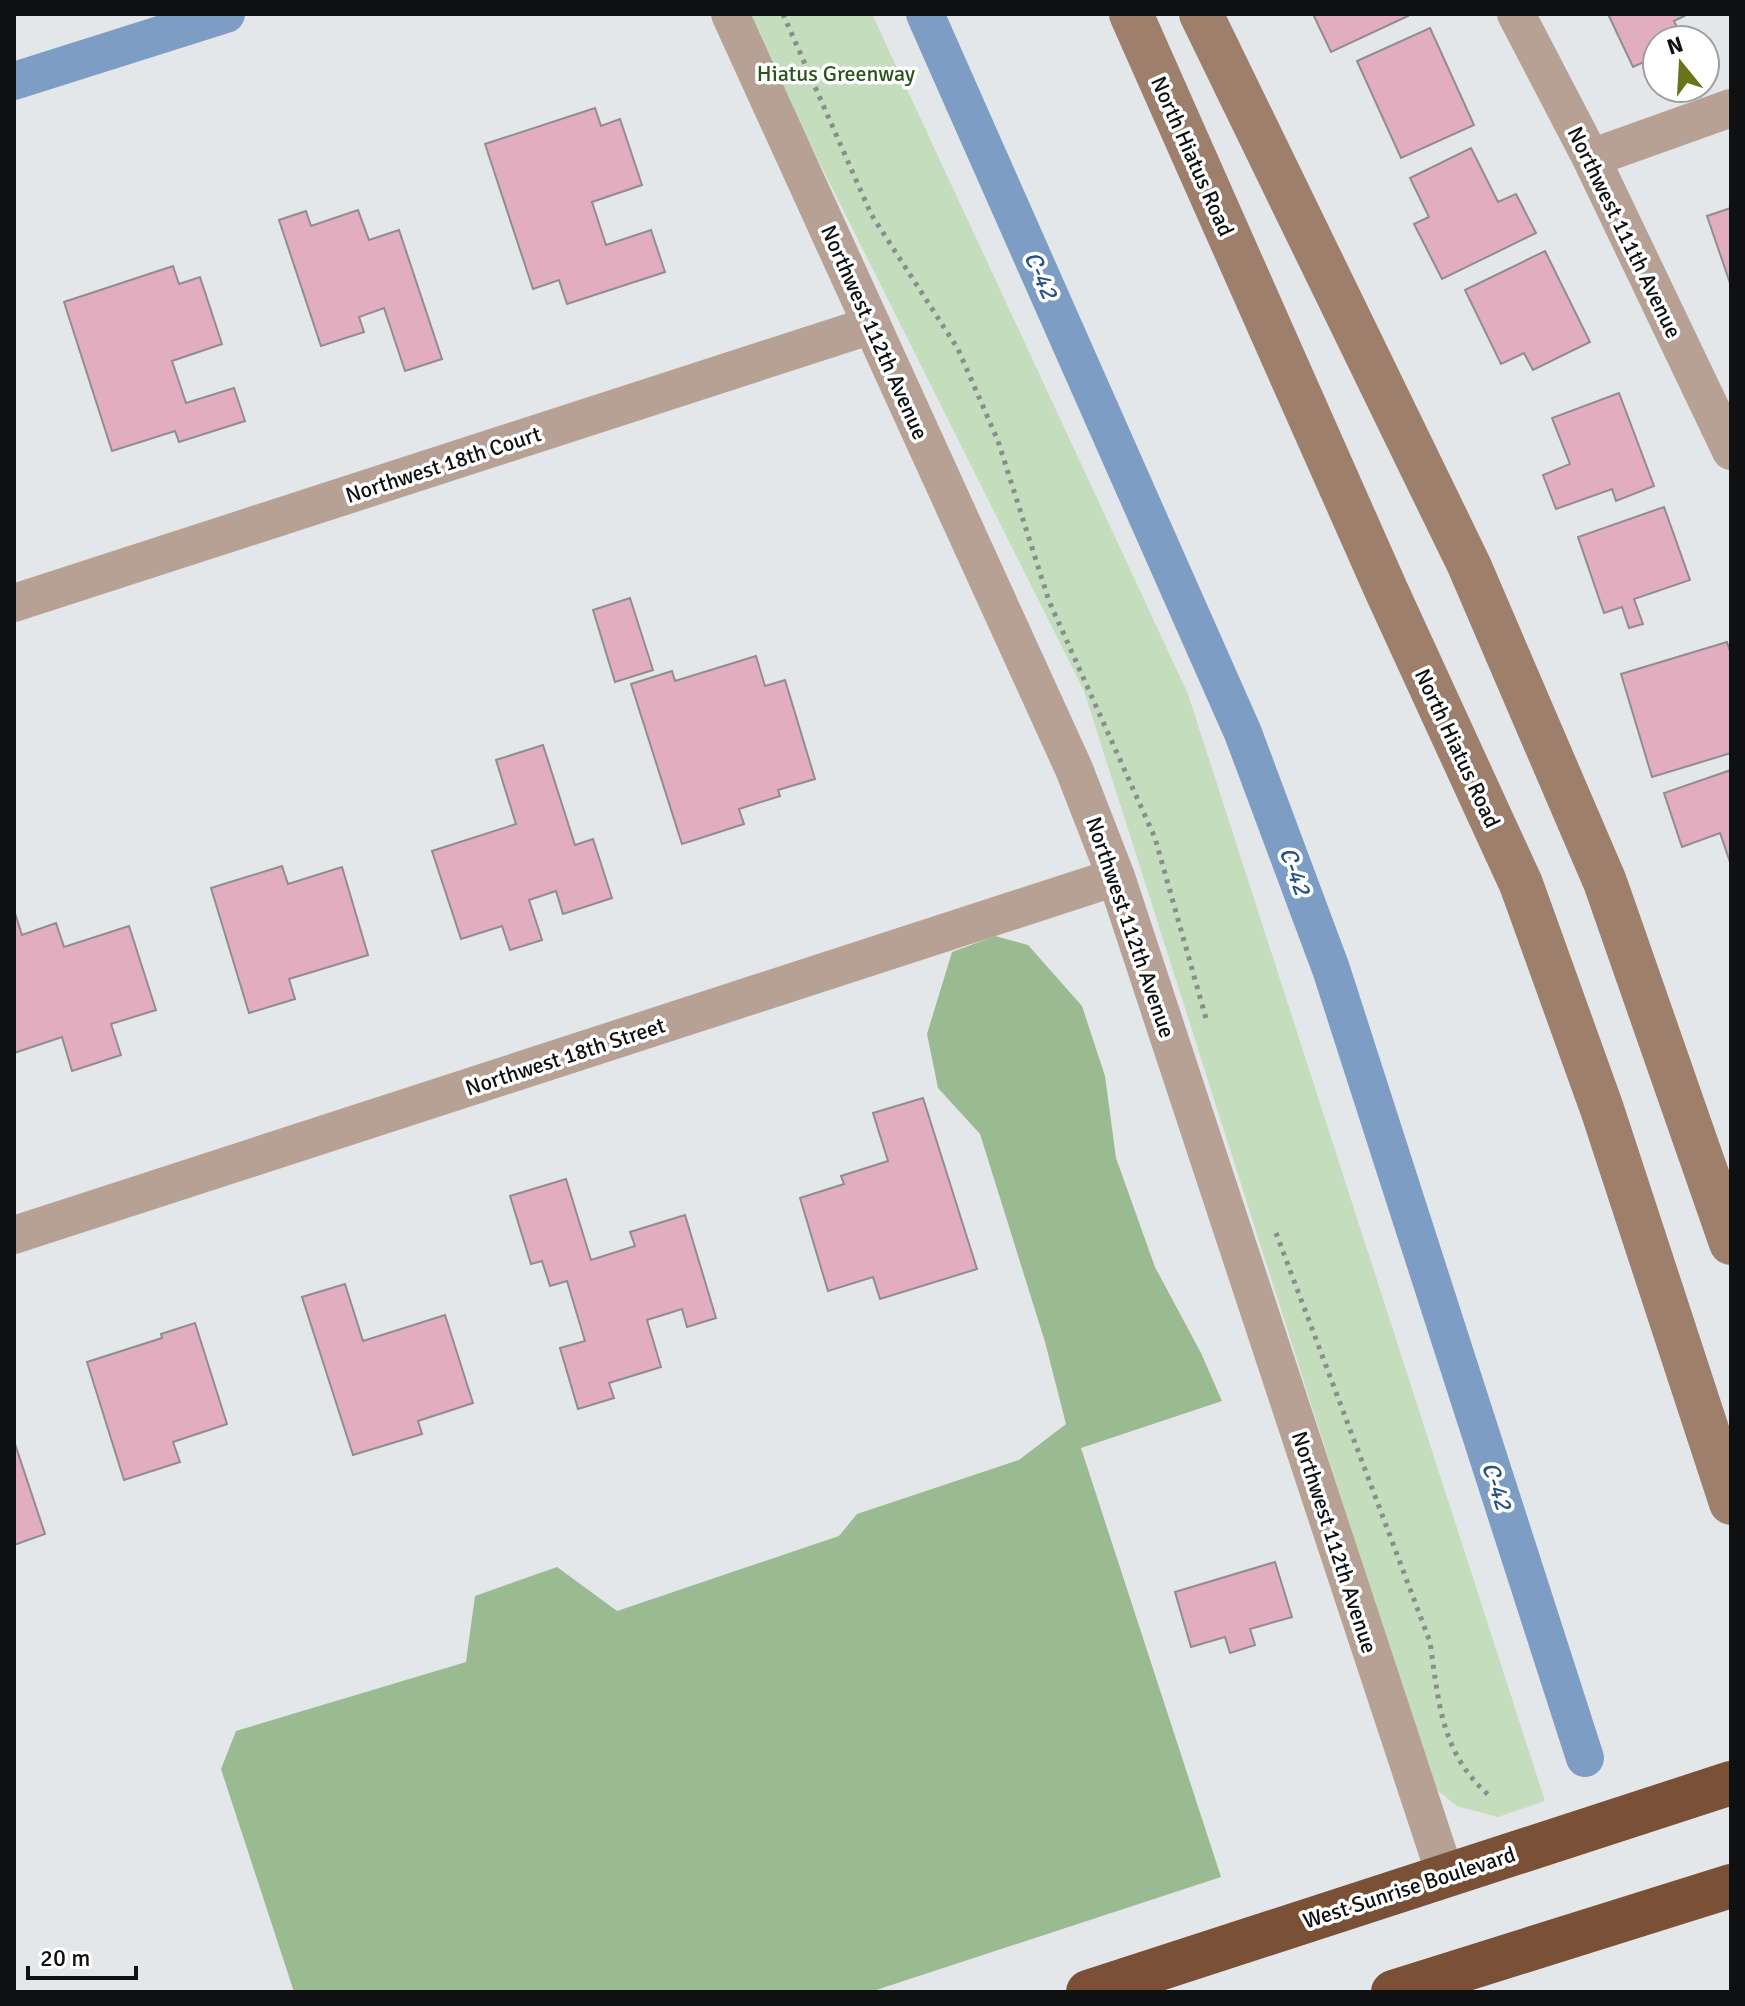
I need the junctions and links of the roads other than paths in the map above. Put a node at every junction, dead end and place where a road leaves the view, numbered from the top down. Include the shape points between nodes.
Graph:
1 (730, 14) edge
2 (1131, 14) edge
3 (1201, 14) edge
4 (1516, 14) edge
5 (1731, 108) edge
6 (1591, 158) junction
7 (872, 325) junction
8 (1731, 451) edge
9 (14, 603) edge
10 (1116, 877) junction
11 (14, 1235) edge
12 (1731, 1243) edge
13 (1731, 1503) edge
14 (1731, 1783) edge
15 (1445, 1874) junction
16 (1731, 1886) edge
17 (1478, 1979) edge
18 (1088, 1992) edge
19 (1393, 1992) edge

1 - 7 street, Northwest 112th Avenue
2 - 13 main road, North Hiatus Road via 1521,884 1602,1109
3 - 12 main road via 1469,565 1605,882
4 - 6 street, Northwest 111th Avenue
5 - 6 street
6 - 8 street, Northwest 111th Avenue
7 - 9 street, Northwest 18th Court
7 - 10 street, Northwest 112th Avenue via 1074,769
10 - 11 street, Northwest 18th Street
10 - 15 street, Northwest 112th Avenue
14 - 15 highway, West Sunrise Boulevard
15 - 18 highway, West Sunrise Boulevard
16 - 17 highway
17 - 19 highway

